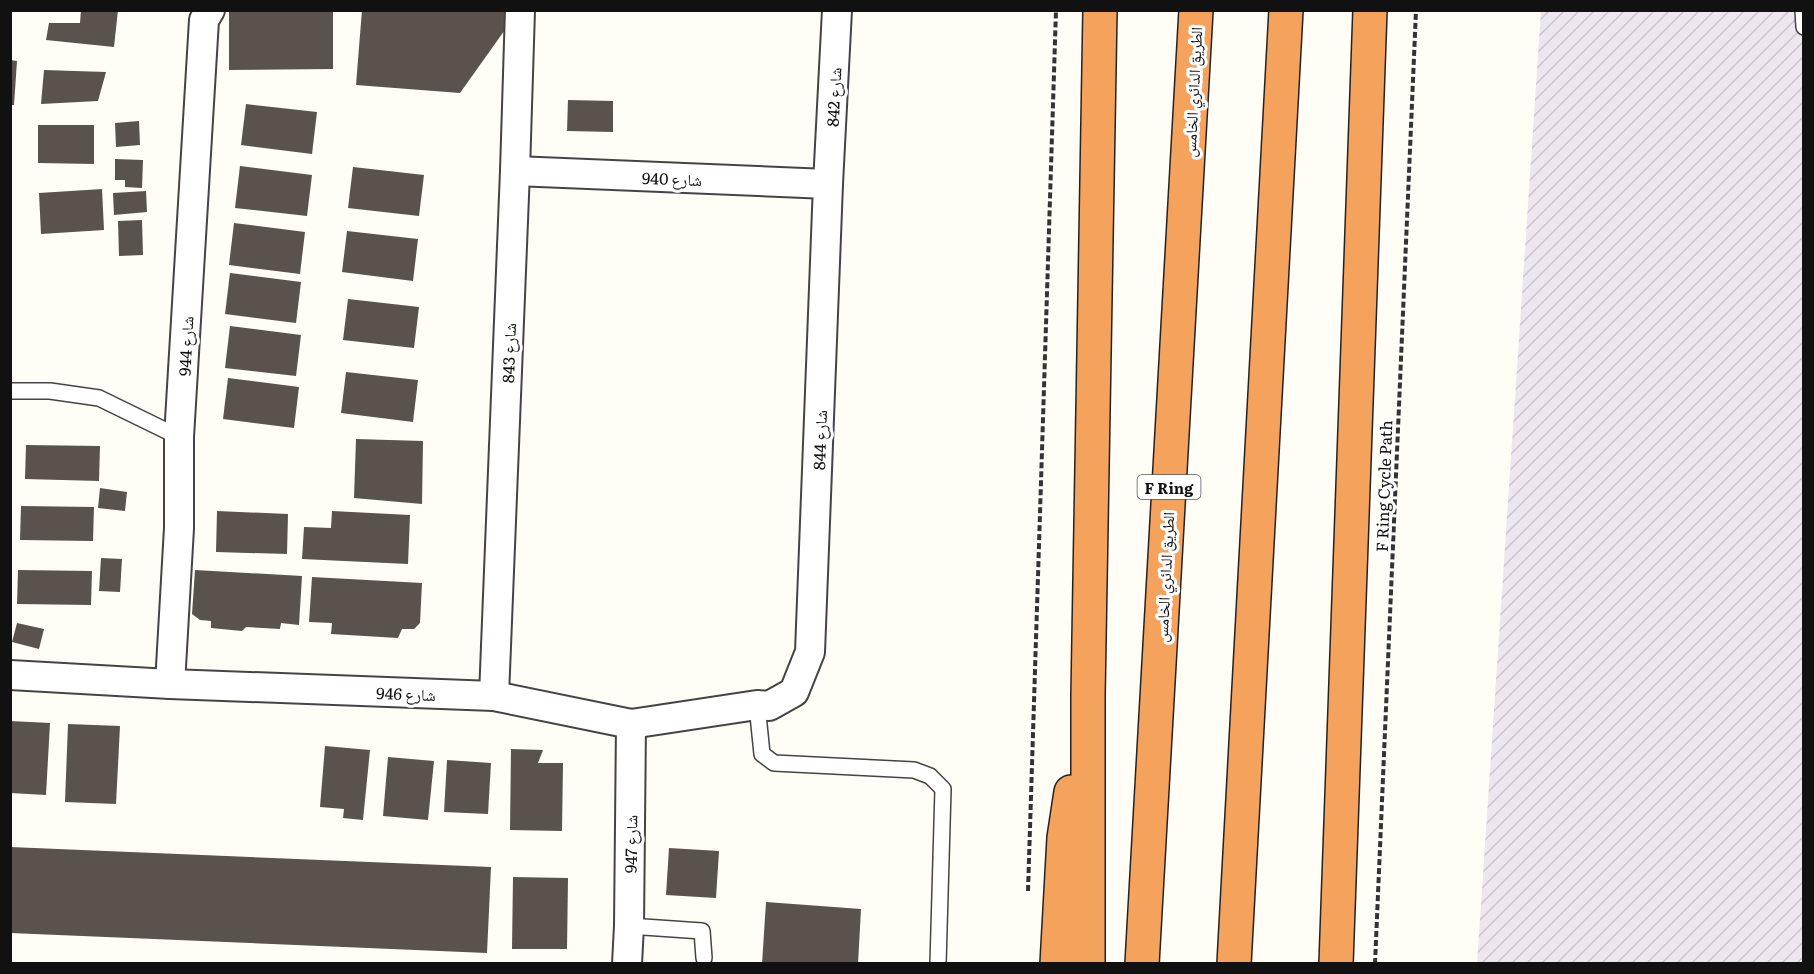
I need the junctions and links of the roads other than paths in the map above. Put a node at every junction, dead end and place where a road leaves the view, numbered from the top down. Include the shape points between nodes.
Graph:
1 (210, 10) edge
2 (520, 10) edge
3 (837, 10) edge
4 (1100, 10) edge
5 (1196, 10) edge
6 (1287, 10) edge
7 (1370, 10) edge
8 (1803, 10) edge
9 (1803, 27) edge
10 (516, 171) junction
11 (828, 184) junction
12 (10, 391) edge
13 (179, 437) junction
14 (10, 675) edge
15 (170, 684) junction
16 (794, 692) joint
17 (494, 696) junction
18 (1088, 696) junction
19 (757, 705) junction
20 (631, 724) junction
21 (1342, 760) junction
22 (629, 926) junction
23 (704, 958) dead end
24 (627, 963) edge
25 (938, 963) edge
26 (1057, 963) edge
27 (1088, 963) edge
28 (1143, 963) edge
29 (1234, 963) edge
30 (1318, 963) edge
31 (1336, 963) edge

1 - 13 street, شارع 944 via 204,20
2 - 10 street, شارع 843
3 - 11 street, شارع 842
4 - 18 highway
5 - 28 highway, الطريق الدائري الخامس / F Ring
6 - 29 highway
7 - 21 highway
8 - 9 lane
10 - 11 street, شارع 940
10 - 17 street, شارع 843
11 - 16 street, شارع 844 via 810,652
12 - 13 lane via 50,391 99,398
13 - 15 street, شارع 944 via 179,528
14 - 15 street, شارع 946
15 - 17 street, شارع 946
16 - 19 street, شارع 946 via 769,706
17 - 20 street, شارع 946
18 - 26 highway via 1064,838
18 - 27 highway
19 - 20 street, شارع 946
19 - 25 lane via 762,754 774,763 914,771 930,776 943,789
20 - 22 street, شارع 947
21 - 30 highway
21 - 31 highway
22 - 23 lane via 702,931
22 - 24 street, شارع 947

